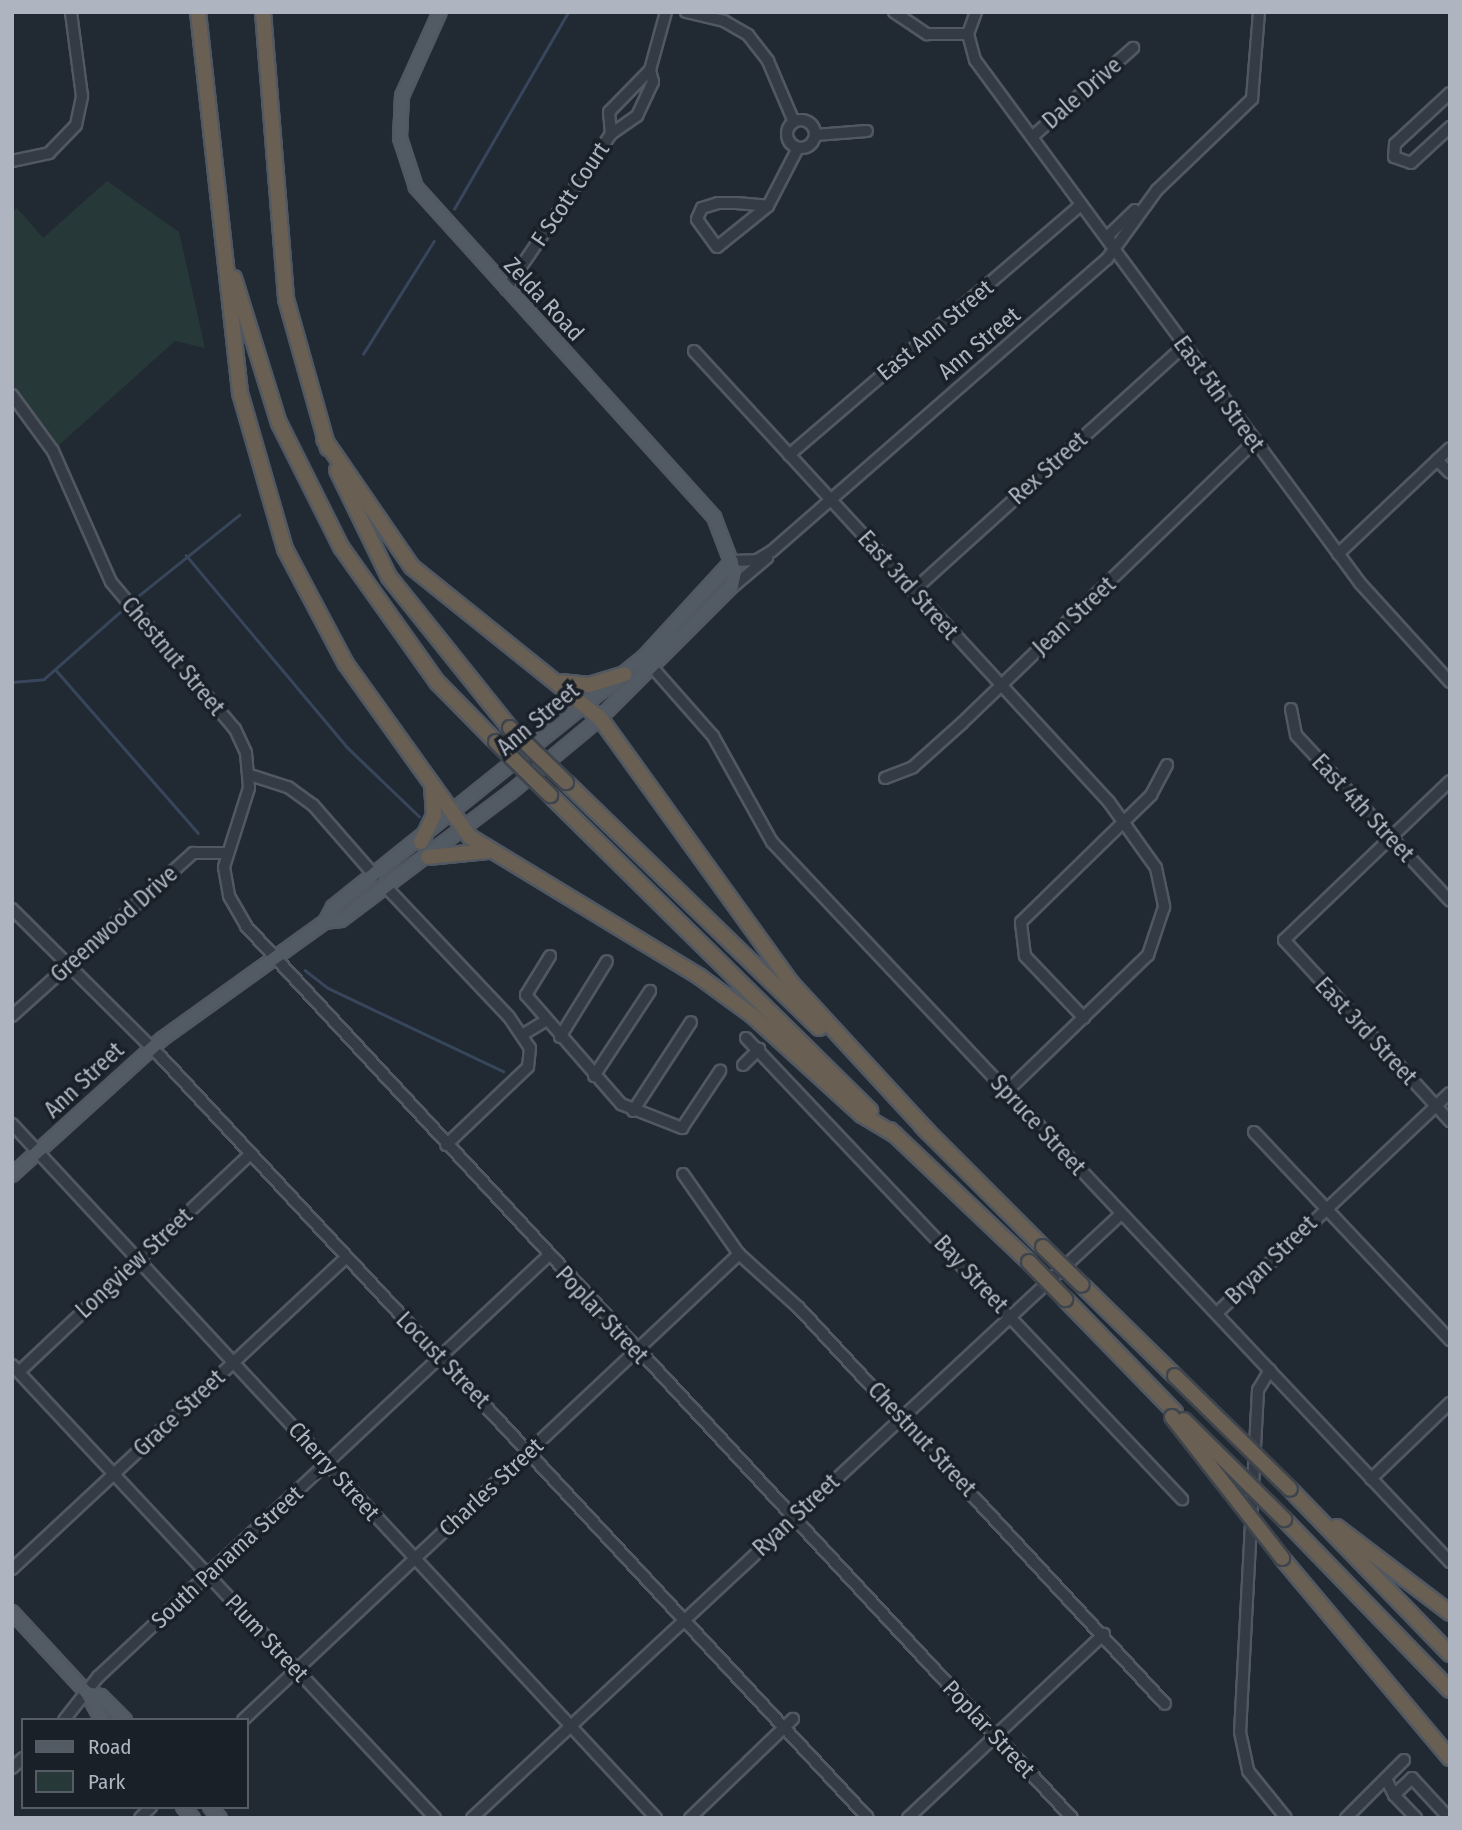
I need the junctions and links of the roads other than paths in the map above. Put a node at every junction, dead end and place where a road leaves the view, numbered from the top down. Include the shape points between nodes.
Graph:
1 (71, 12) edge
2 (198, 12) edge
3 (263, 12) edge
4 (440, 12) edge
5 (666, 12) edge
6 (686, 12) edge
7 (894, 12) edge
8 (976, 12) edge
9 (1259, 12) edge
10 (968, 34) junction
11 (1133, 48) dead end
12 (649, 70) junction
13 (1450, 93) edge
14 (794, 122) junction
15 (1450, 127) edge
16 (867, 131) dead end
17 (611, 134) junction
18 (815, 135) junction
19 (1032, 137) junction
20 (798, 148) junction
21 (12, 162) edge
22 (215, 198) junction
23 (1081, 205) junction
24 (768, 206) junction
25 (1111, 247) junction
26 (506, 289) junction
27 (1184, 346) junction
28 (694, 351) dead end
29 (12, 395) edge
30 (324, 439) junction
31 (1254, 442) junction
32 (1450, 447) edge
33 (789, 455) junction
34 (1437, 460) junction
35 (1450, 473) edge
36 (829, 499) junction
37 (773, 550) junction
38 (1338, 554) junction
39 (732, 561) junction
40 (728, 590) junction
41 (913, 591) junction
42 (653, 668) junction
43 (624, 674) junction
44 (556, 680) junction
45 (1450, 682) edge
46 (999, 687) junction
47 (588, 705) junction
48 (1291, 709) dead end
49 (600, 718) junction
50 (1167, 765) dead end
51 (250, 775) junction
52 (885, 778) dead end
53 (430, 781) junction
54 (1450, 781) edge
55 (454, 815) junction
56 (1123, 820) junction
57 (464, 830) junction
58 (1390, 837) junction
59 (421, 842) junction
60 (225, 853) junction
61 (495, 853) junction
62 (428, 857) junction
63 (375, 876) junction
64 (386, 887) junction
65 (1450, 901) edge
66 (12, 909) edge
67 (325, 922) junction
68 (550, 956) dead end
69 (272, 960) junction
70 (607, 961) dead end
71 (65, 967) junction
72 (650, 991) dead end
73 (12, 1017) edge
74 (1084, 1018) junction
75 (547, 1020) junction
76 (691, 1022) dead end
77 (522, 1035) junction
78 (560, 1037) junction
79 (746, 1038) dead end
80 (152, 1047) junction
81 (759, 1049) junction
82 (743, 1065) dead end
83 (720, 1071) dead end
84 (594, 1076) junction
85 (1006, 1091) junction
86 (1450, 1093) edge
87 (1436, 1106) junction
88 (633, 1111) junction
89 (1450, 1121) edge
90 (12, 1124) edge
91 (928, 1132) junction
92 (1254, 1132) dead end
93 (895, 1135) junction
94 (446, 1145) junction
95 (39, 1151) junction
96 (250, 1154) junction
97 (683, 1174) dead end
98 (12, 1175) edge
99 (1326, 1208) junction
100 (1121, 1214) junction
101 (739, 1254) junction
102 (548, 1256) junction
103 (138, 1258) junction
104 (346, 1258) junction
105 (1217, 1313) junction
106 (1010, 1315) junction
107 (1450, 1340) edge
108 (636, 1352) junction
109 (441, 1358) junction
110 (234, 1362) junction
111 (15, 1369) edge
112 (1270, 1370) junction
113 (1450, 1404) edge
114 (1174, 1415) junction
115 (902, 1417) junction
116 (529, 1452) junction
117 (328, 1464) junction
118 (114, 1474) junction
119 (1371, 1479) junction
120 (1290, 1489) junction
121 (1182, 1499) dead end
122 (793, 1519) junction
123 (414, 1559) junction
124 (1450, 1562) edge
125 (12, 1569) edge
126 (208, 1574) junction
127 (12, 1612) edge
128 (1450, 1613) edge
129 (684, 1621) junction
130 (1104, 1634) junction
131 (1450, 1654) edge
132 (296, 1669) junction
133 (1450, 1690) edge
134 (87, 1693) junction
135 (1165, 1704) dead end
136 (66, 1718) edge
137 (101, 1718) edge
138 (123, 1718) edge
139 (245, 1718) edge
140 (793, 1719) dead end
141 (570, 1727) junction
142 (783, 1727) junction
143 (996, 1736) junction
144 (1450, 1758) edge
145 (1404, 1760) dead end
146 (1386, 1779) junction
147 (1394, 1795) junction
148 (435, 1818) edge
149 (472, 1818) edge
150 (656, 1818) edge
151 (690, 1818) edge
152 (868, 1818) edge
153 (908, 1818) edge
154 (1072, 1818) edge
155 (1286, 1818) edge
156 (1346, 1818) edge
157 (1416, 1818) edge
158 (1449, 1818) edge

1 - 21 street via 82,96 76,125 49,152
2 - 22 highway
3 - 30 highway via 286,299
4 - 26 main road, Zelda Road via 402,96 403,151 422,198
5 - 12 street, F Scott Court
6 - 14 street via 724,21 748,35 768,61
7 - 10 street via 926,34
8 - 10 street
9 - 25 street, Ann Street via 1252,99 1149,200
10 - 19 street, East 5th Street via 975,60
11 - 19 street, Dale Drive
12 - 17 street, F Scott Court via 609,112
12 - 17 street, F Scott Court via 653,82 643,107 625,130
13 - 15 street via 1395,144 1394,158 1411,163
14 - 18 street via 806,121
14 - 20 street via 786,135
16 - 18 street
17 - 26 street, F Scott Court
18 - 20 street via 811,145
19 - 23 street, East 5th Street
20 - 24 street
22 - 53 highway via 240,393 285,549 346,664
22 - 93 highway, bridge via 262,377 317,503 384,615 496,742
23 - 25 street, East 5th Street
23 - 33 street, East Ann Street
24 - 24 street via 719,202 702,208 697,219 720,247
25 - 27 street, East 5th Street
25 - 36 street, Ann Street via 1107,259 1070,293
26 - 39 main road, Zelda Road via 714,516
27 - 31 street, East 5th Street
27 - 41 street, Rex Street
28 - 33 street, East 3rd Street
29 - 51 street, Chestnut Street via 53,451 105,572 235,729
30 - 44 highway via 412,567
30 - 91 highway, bridge via 389,577 510,728
31 - 38 street, East 5th Street
31 - 46 street, Jean Street
32 - 34 street
33 - 36 street, East 3rd Street
34 - 35 street
34 - 38 street
36 - 37 street, Ann Street
36 - 41 street, East 3rd Street
37 - 39 street, Ann Street via 757,560
37 - 40 street, Ann Street via 743,583
38 - 45 street, East 5th Street
39 - 40 main road, Zelda Road via 735,572
39 - 43 main road, Ann Street via 714,587
40 - 42 main road, Ann Street
41 - 46 street, East 3rd Street
42 - 49 main road, Ann Street
42 - 85 street, Spruce Street via 713,736 772,842
43 - 44 highway via 580,686
43 - 47 main road, Ann Street
44 - 47 highway
46 - 52 street, Jean Street via 913,767
46 - 56 street, East 3rd Street
47 - 49 highway
47 - 55 main road, Ann Street
48 - 58 street, East 4th Street via 1296,735
49 - 57 main road, Ann Street
49 - 91 highway via 791,983
50 - 56 street via 1156,789
51 - 60 street, Poplar Street
51 - 63 street via 306,800
53 - 55 highway
53 - 59 highway via 434,815
54 - 58 street
55 - 57 highway
55 - 59 main road, Ann Street
56 - 74 street, East 3rd Street via 1157,868 1162,919 1144,960
56 - 74 street via 1021,922 1025,956
57 - 61 highway
57 - 62 main road, Ann Street
58 - 65 street, East 4th Street
58 - 87 street, East 3rd Street via 1284,940
59 - 63 main road, Ann Street
60 - 69 street, Poplar Street via 225,883 236,910
60 - 71 street, Greenwood Drive via 193,853
61 - 62 highway via 477,848
61 - 93 highway via 699,977 752,1015 862,1115
62 - 64 main road, Ann Street
63 - 67 main road, Ann Street via 333,907
64 - 67 main road, Ann Street via 341,920
64 - 77 street
66 - 71 street, Locust Street
67 - 69 main road, Ann Street
68 - 75 street via 526,995
69 - 80 main road, Ann Street
69 - 94 street, Poplar Street
70 - 78 street
71 - 73 street, Greenwood Drive
71 - 80 street, Locust Street
72 - 84 street
74 - 85 street, East 3rd Street
75 - 77 street
75 - 78 street
76 - 88 street
77 - 94 street via 530,1048 528,1067
78 - 84 street
79 - 81 street, Bay Street
80 - 95 main road, Ann Street
80 - 96 street, Locust Street
81 - 82 street
81 - 106 street, Bay Street
83 - 88 street via 682,1128
84 - 88 street
85 - 100 street, Spruce Street
86 - 87 street, Bryan Street
87 - 89 street, East 3rd Street
87 - 99 street, Bryan Street
90 - 95 street, Cherry Street
91 - 120 highway, bridge
92 - 99 street, Bryan Street
93 - 114 highway, bridge via 1065,1299
94 - 102 street, Poplar Street
95 - 98 main road, Ann Street
95 - 103 street, Cherry Street
96 - 103 street, Longview Street
96 - 104 street, Locust Street
97 - 101 street, Chestnut Street
99 - 105 street, Bryan Street
99 - 107 street
100 - 105 street, Spruce Street
100 - 106 street, Ryan Street
101 - 108 street, Charles Street
101 - 115 street, Chestnut Street
102 - 108 street, Poplar Street
102 - 109 street, South Panama Street
103 - 110 street, Cherry Street
103 - 111 street, Longview Street
104 - 109 street, Locust Street
104 - 110 street, Grace Street
105 - 112 street, Spruce Street
106 - 115 street, Ryan Street
106 - 121 street, Bay Street
108 - 116 street, Charles Street
108 - 122 street, Poplar Street
109 - 116 street, Locust Street
109 - 117 street, South Panama Street
110 - 117 street, Cherry Street
110 - 118 street, Grace Street
111 - 118 street, Plum Street
112 - 119 street, Spruce Street
112 - 155 street via 1258,1390 1240,1732 1253,1780
113 - 119 street
114 - 133 highway, bridge via 1284,1519
114 - 144 highway, bridge via 1282,1558
115 - 122 street, Ryan Street
115 - 130 street, Chestnut Street
116 - 123 street, Charles Street
116 - 129 street, Locust Street
117 - 123 street, Cherry Street
117 - 126 street, South Panama Street
118 - 125 street, Grace Street
118 - 126 street, Plum Street
119 - 124 street, Spruce Street
120 - 128 highway
120 - 131 highway
122 - 129 street, Ryan Street
122 - 143 street, Poplar Street
123 - 132 street, Charles Street
123 - 141 street, Cherry Street
126 - 132 street, Plum Street
126 - 134 street, South Panama Street
127 - 134 main road
129 - 141 street, Ryan Street
129 - 142 street, Locust Street
130 - 135 street, Chestnut Street
130 - 143 street
132 - 139 street, Charles Street
132 - 148 street, Plum Street
134 - 136 street, South Panama Street
134 - 137 main road
134 - 138 main road via 101,1696
140 - 142 street
141 - 149 street, Ryan Street
141 - 150 street, Cherry Street
142 - 151 street
142 - 152 street, Locust Street
143 - 153 street
143 - 154 street, Poplar Street
145 - 146 street
146 - 147 street
146 - 156 street
147 - 157 street
147 - 158 street via 1412,1778

